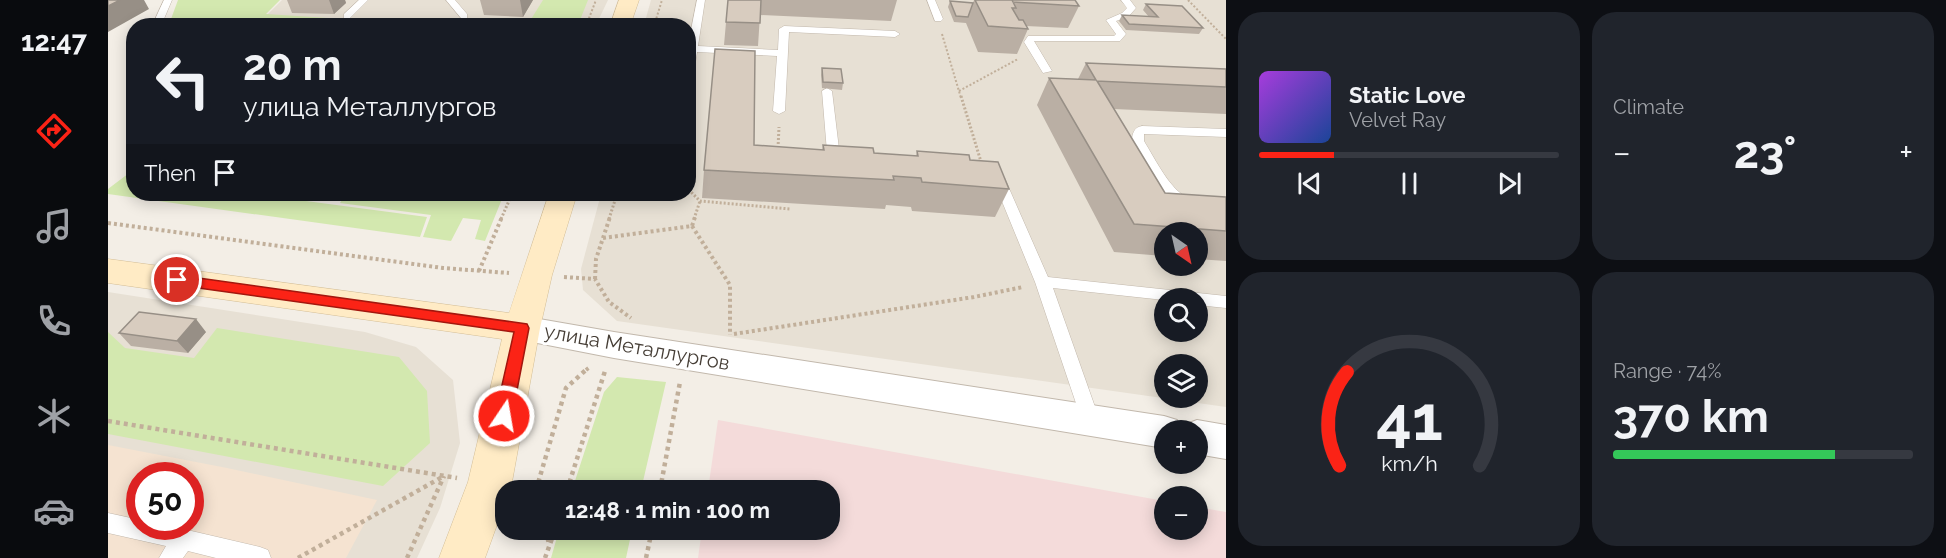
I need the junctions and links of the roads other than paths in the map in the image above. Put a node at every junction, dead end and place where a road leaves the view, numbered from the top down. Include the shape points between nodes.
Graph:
1 (168, 0) edge
2 (364, 0) edge
3 (450, 0) edge
4 (629, 0) edge
5 (701, 0) edge
6 (932, 0) edge
7 (1125, 0) edge
8 (347, 16) dead end
9 (464, 16) dead end
10 (161, 18) edge
11 (623, 18) edge
12 (938, 19) road end
13 (895, 33) road end
14 (696, 35) edge
15 (696, 49) edge
16 (782, 53) junction
17 (1047, 71) dead end
18 (827, 91) edge
19 (779, 111) road end
20 (1226, 133) edge
21 (778, 148) edge
22 (832, 152) junction
23 (867, 155) edge
24 (982, 166) edge
25 (561, 201) edge
26 (1226, 216) edge
27 (108, 271) edge
28 (1043, 282) junction
29 (1154, 294) edge
30 (1208, 300) edge
31 (1226, 302) edge
32 (522, 328) junction
33 (1091, 421) junction
34 (1154, 430) edge
35 (1208, 439) edge
36 (1226, 442) edge
37 (108, 523) edge
38 (126, 527) edge
39 (184, 540) joint
40 (170, 558) edge
41 (260, 558) edge
42 (462, 558) edge

1 - 10 lane
2 - 8 lane
3 - 9 lane
4 - 11 main road
5 - 14 lane
6 - 12 lane
7 - 17 lane via 1132,8 1112,20 1120,34 1117,39 1031,38 1029,42
13 - 16 lane via 784,29
15 - 16 lane
16 - 19 lane
18 - 22 lane
20 - 26 lane via 1158,128 1142,129 1138,134 1138,141 1172,196 1195,211
21 - 22 lane
22 - 23 lane
24 - 28 lane via 994,167
25 - 32 main road
27 - 32 main road, улица Металлургов
28 - 29 lane
28 - 33 lane
30 - 31 lane
32 - 33 street, улица Металлургов
32 - 42 main road via 490,482
33 - 34 street, улица Металлургов
35 - 36 street
37 - 38 lane
39 - 40 lane
39 - 41 lane

